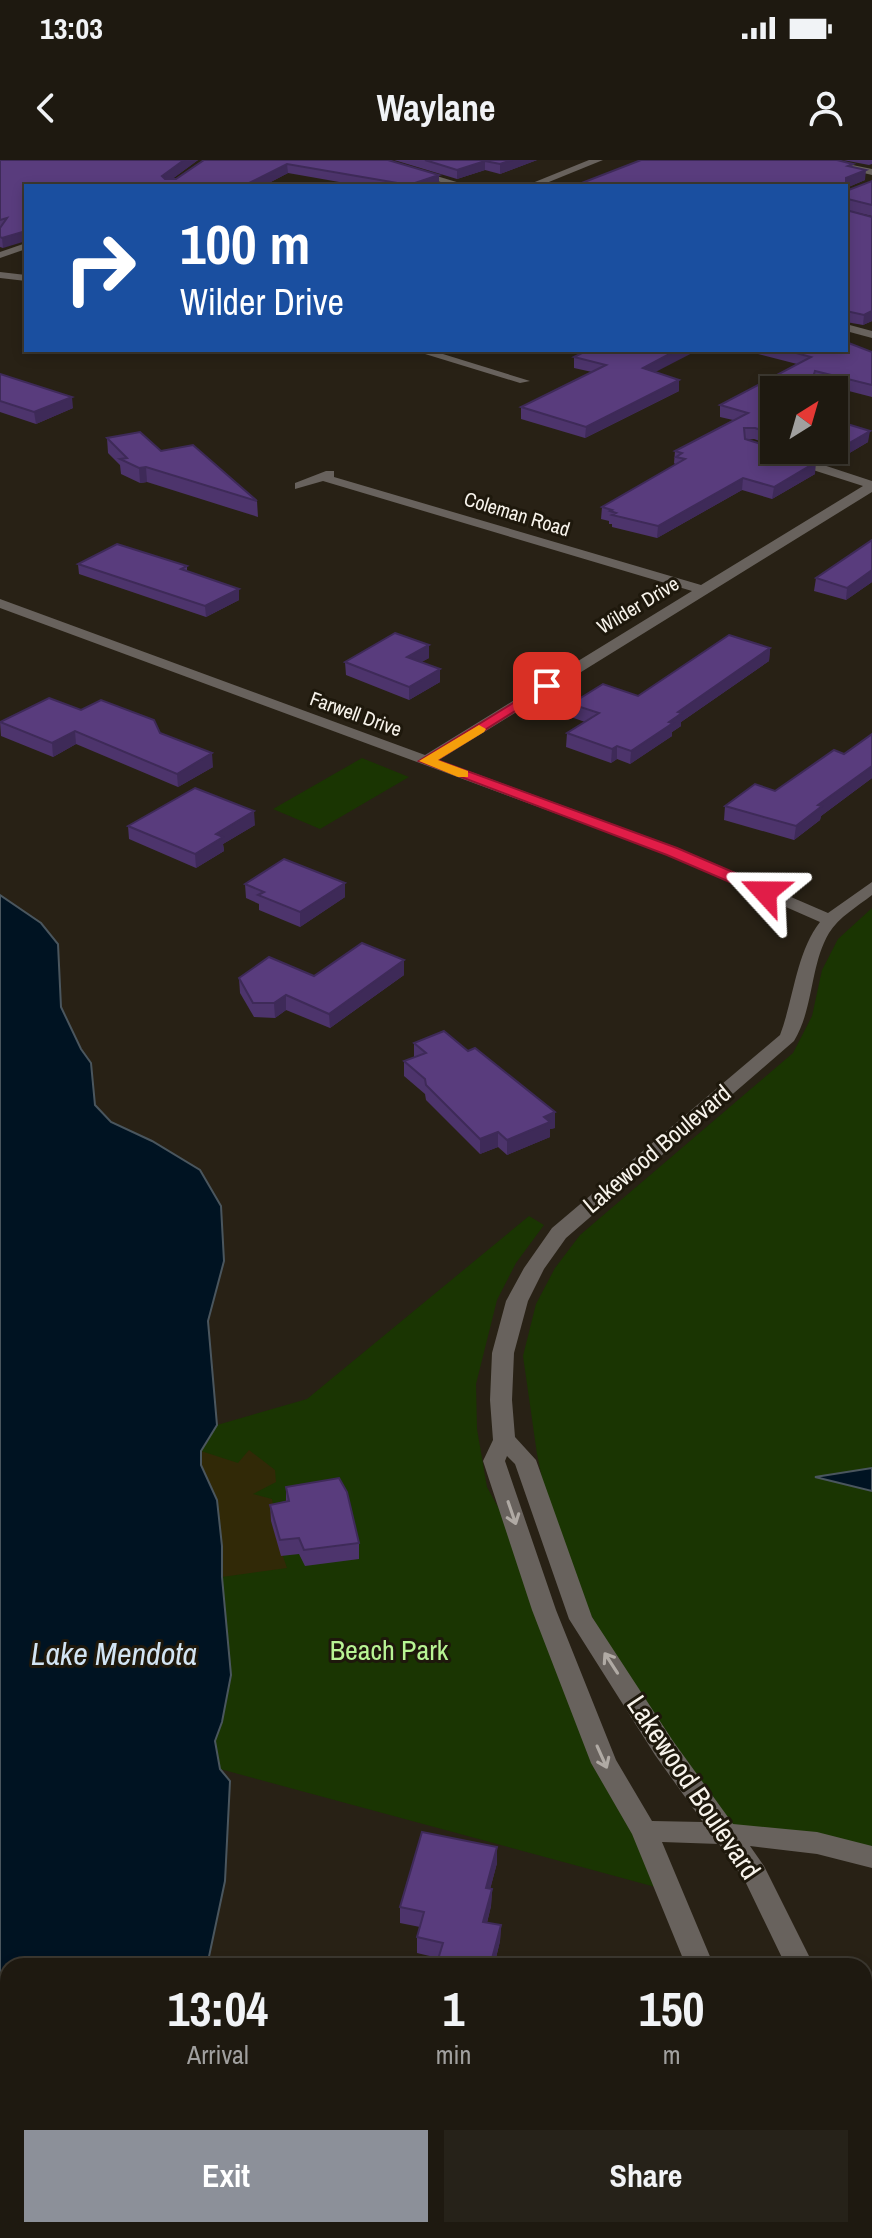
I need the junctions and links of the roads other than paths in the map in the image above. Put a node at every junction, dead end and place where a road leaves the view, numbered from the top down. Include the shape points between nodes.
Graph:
1 (372, 160) edge
2 (598, 160) edge
3 (814, 160) edge
4 (872, 172) edge
5 (458, 184) edge
6 (535, 184) edge
7 (24, 247) edge
8 (0, 255) edge
9 (2, 276) edge
10 (24, 278) edge
11 (848, 328) edge
12 (872, 335) edge
13 (425, 352) edge
14 (524, 381) dead end
15 (807, 464) edge
16 (300, 486) dead end
17 (872, 486) edge
18 (702, 590) junction
19 (0, 603) edge
20 (426, 761) junction
21 (872, 887) edge
22 (830, 920) junction
23 (504, 1440) junction
24 (644, 1831) junction
25 (726, 1834) junction
26 (872, 1857) edge
27 (697, 1958) edge
28 (796, 1958) edge

1 - 5 street
2 - 6 street
3 - 4 street
7 - 8 street
9 - 10 street
11 - 12 street
13 - 14 street
15 - 17 street, Wilder Drive
16 - 18 street, Coleman Road via 325,476
17 - 18 street, Wilder Drive
18 - 20 street, Wilder Drive
19 - 20 street, Farwell Drive
20 - 22 street, Farwell Drive via 672,851
21 - 22 street, Lakewood Boulevard
22 - 23 street, Lakewood Boulevard via 814,946 788,1037 559,1233 534,1268 517,1301 503,1353
23 -> 24 street, Lakewood Boulevard via 494,1461 544,1610 604,1763
25 -> 23 street, Lakewood Boulevard via 581,1619 525,1460
24 - 25 street
24 - 27 street, Lakewood Boulevard
25 - 26 street via 843,1847
25 - 28 street, Lakewood Boulevard via 755,1874

